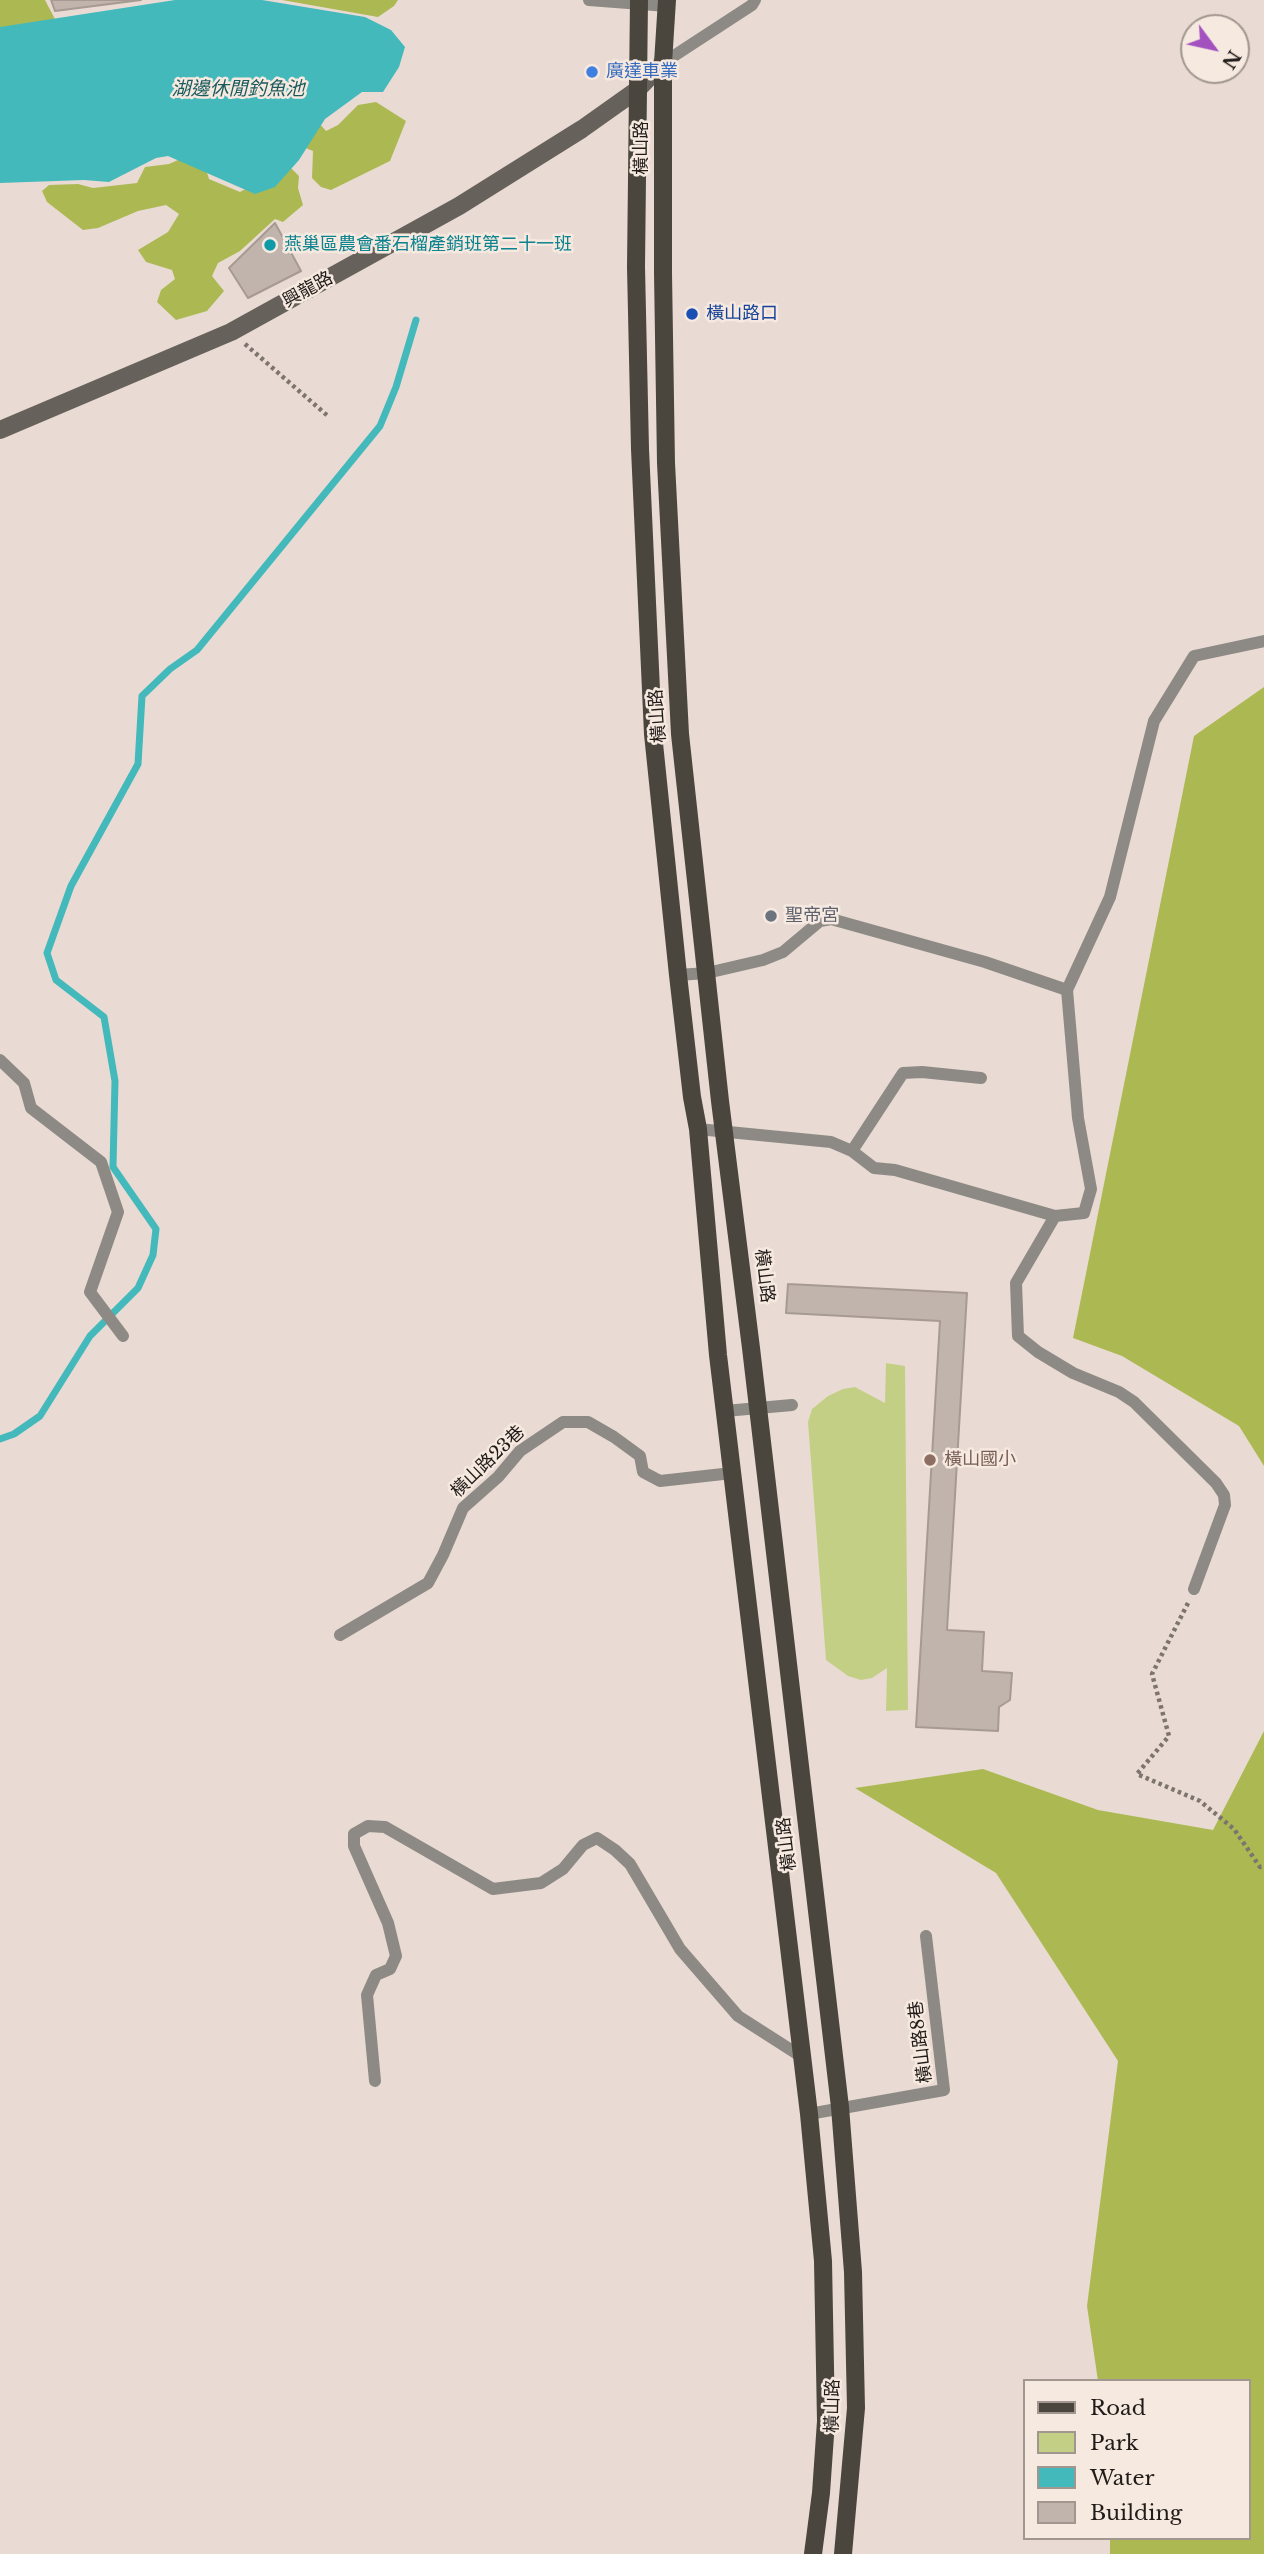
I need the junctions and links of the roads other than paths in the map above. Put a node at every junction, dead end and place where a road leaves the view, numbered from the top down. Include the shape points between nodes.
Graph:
1 (589, 0) edge
2 (755, 0) edge
3 (639, 3) edge
4 (667, 3) edge
5 (663, 63) junction
6 (637, 90) junction
7 (0, 430) edge
8 (1264, 641) edge
9 (707, 973) junction
10 (678, 975) junction
11 (1067, 990) junction
12 (0, 1060) edge
13 (981, 1077) dead end
14 (698, 1129) junction
15 (724, 1131) junction
16 (852, 1152) junction
17 (1055, 1216) junction
18 (123, 1336) dead end
19 (792, 1405) dead end
20 (758, 1407) junction
21 (725, 1411) junction
22 (732, 1473) junction
23 (1194, 1589) road end
24 (340, 1634) dead end
25 (926, 1936) dead end
26 (803, 2057) junction
27 (376, 2081) dead end
28 (840, 2107) junction
29 (809, 2114) junction
30 (813, 2554) edge
31 (843, 2554) edge

1 - 3 lane
2 - 5 lane
3 - 4 lane
3 - 6 main road, 橫山路
4 - 5 main road, 橫山路
5 - 6 street, 興龍路
5 - 9 main road, 橫山路 via 666,463 680,734
6 - 7 street, 興龍路 via 459,206 231,332
6 - 10 main road, 橫山路 via 636,267 653,734
8 - 11 lane via 1194,656 1154,721 1110,897
9 - 10 lane
9 - 11 lane via 783,952 820,921 831,919
9 - 15 main road, 橫山路
10 - 14 main road, 橫山路
11 - 17 lane via 1078,1118 1091,1189 1084,1213
12 - 18 lane via 24,1083 31,1108 101,1162 118,1212 90,1292
13 - 16 lane via 903,1073
14 - 15 lane
14 - 21 main road, 橫山路
15 - 16 lane via 831,1142
15 - 20 main road, 橫山路
16 - 17 lane via 874,1168
17 - 23 lane via 1016,1283 1018,1336 1073,1373 1134,1402 1216,1483 1225,1505
19 - 20 lane
20 - 21 lane
20 - 28 main road, 橫山路
21 - 22 main road, 橫山路
22 - 24 lane, 橫山路23巷 via 660,1481 643,1472 640,1456 614,1437 588,1422 562,1422 520,1451 463,1508 428,1583
22 - 26 main road, 橫山路
25 - 28 lane, 橫山路8巷 via 944,2090
26 - 27 lane via 738,2016 680,1949 630,1864 597,1838 541,1883 494,1889 385,1826 368,1826 354,1834 354,1846 388,1923 396,1956 390,1969 376,1975 367,1995
26 - 29 main road, 橫山路
28 - 29 lane, 橫山路8巷
28 - 31 main road, 橫山路 via 853,2272 856,2408
29 - 30 main road, 橫山路 via 823,2261 826,2421

